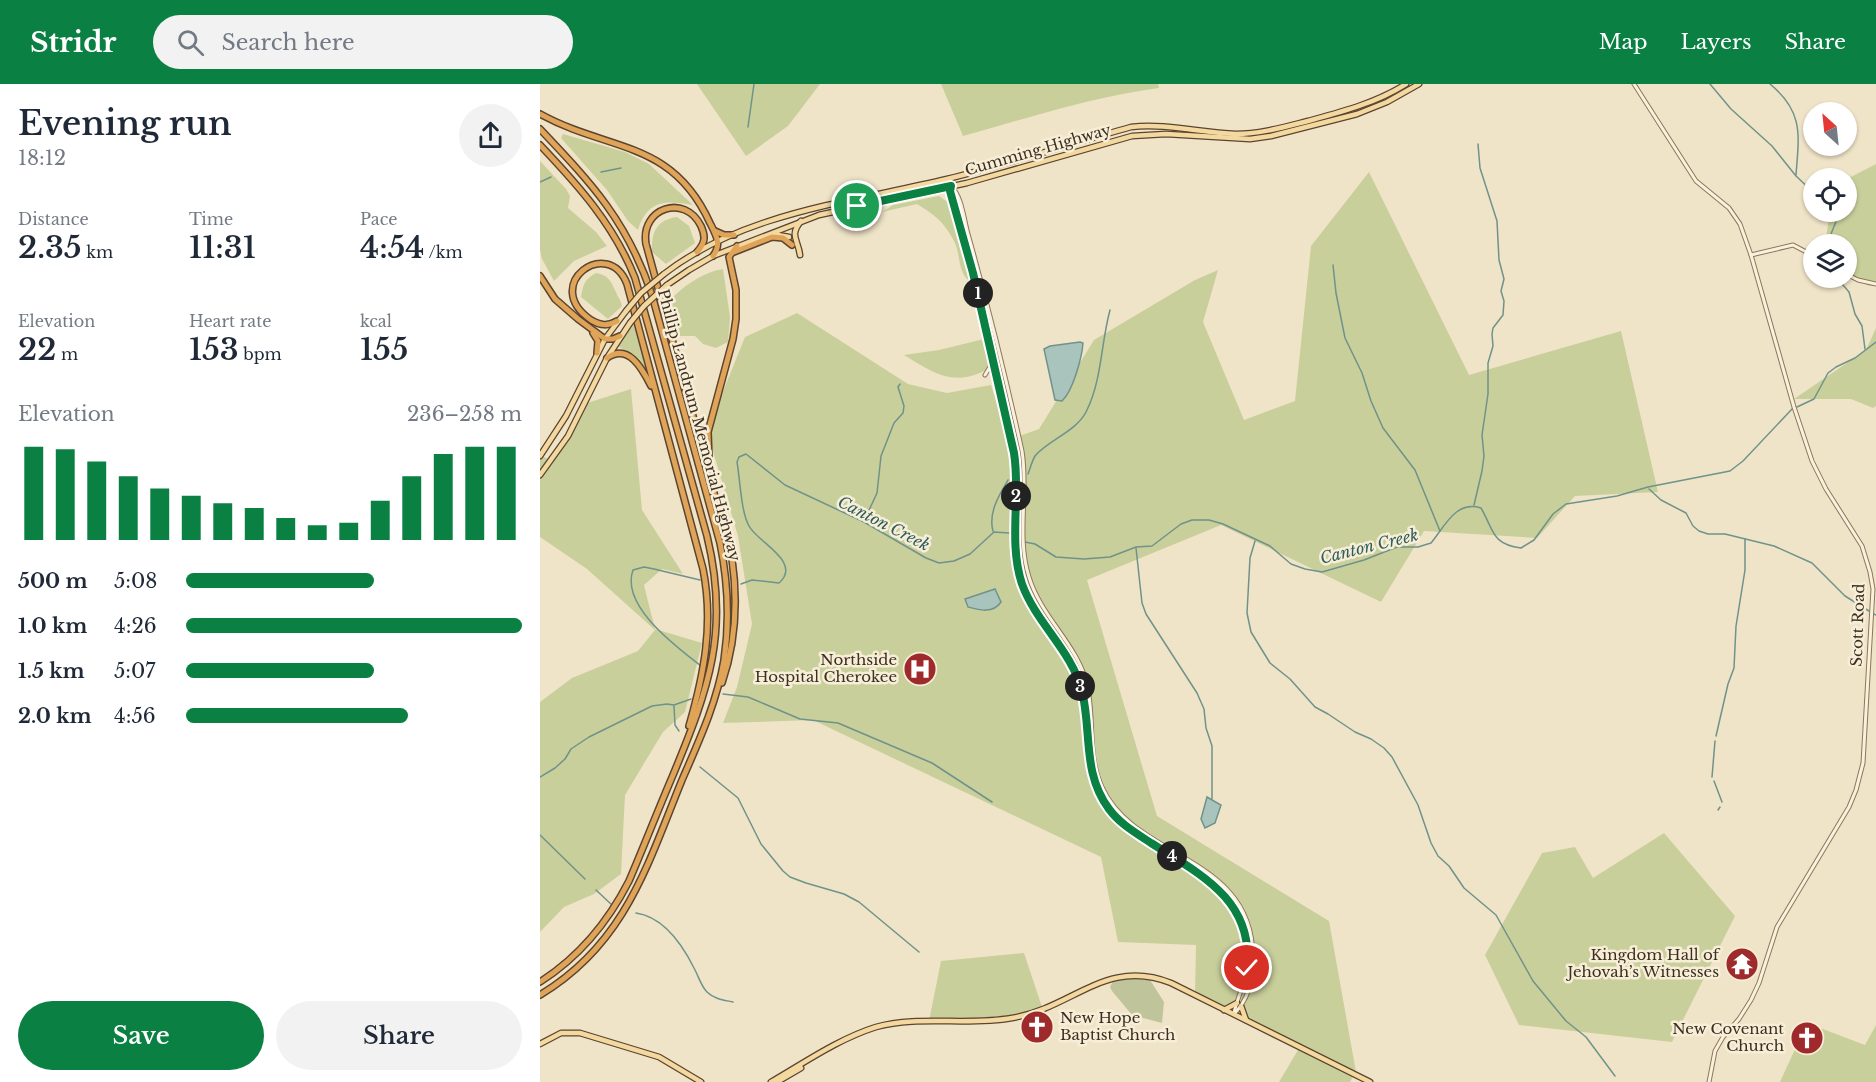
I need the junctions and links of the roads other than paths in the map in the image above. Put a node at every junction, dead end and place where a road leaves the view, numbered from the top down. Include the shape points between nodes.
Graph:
1 (1406, 84) edge
2 (1419, 84) edge
3 (1634, 84) edge
4 (1341, 112) junction
5 (540, 114) edge
6 (1342, 118) junction
7 (540, 129) edge
8 (540, 145) edge
9 (949, 179) junction
10 (951, 186) junction
11 (869, 204) junction
12 (842, 209) junction
13 (801, 221) junction
14 (959, 222) junction
15 (966, 228) junction
16 (713, 230) junction
17 (770, 233) junction
18 (734, 235) junction
19 (789, 237) dead end
20 (718, 242) junction
21 (792, 245) dead end
22 (737, 246) junction
23 (1803, 250) edge
24 (697, 252) junction
25 (800, 255) dead end
26 (1751, 255) junction
27 (713, 256) junction
28 (540, 276) edge
29 (733, 276) junction
30 (1857, 280) edge
31 (1876, 284) edge
32 (617, 321) junction
33 (589, 327) junction
34 (620, 336) junction
35 (605, 339) junction
36 (597, 352) junction
37 (607, 358) junction
38 (993, 360) junction
39 (985, 375) dead end
40 (658, 404) junction
41 (540, 456) edge
42 (1024, 463) junction
43 (1015, 464) junction
44 (540, 475) edge
45 (712, 481) junction
46 (710, 712) junction
47 (682, 753) junction
48 (540, 982) edge
49 (540, 995) edge
50 (1239, 1005) junction
51 (1223, 1010) junction
52 (1234, 1015) junction
53 (1247, 1022) junction
54 (540, 1046) edge
55 (831, 1048) junction
56 (701, 1082) edge
57 (771, 1082) edge
58 (777, 1082) edge
59 (1370, 1082) edge
60 (1709, 1082) edge

1 - 4 main road, Cumming Highway
2 - 6 main road, Cumming Highway via 1387,102
3 - 26 street, Scott Road via 1696,181 1734,214
4 - 6 main road
4 - 9 main road, Cumming Highway via 1253,133 1131,127
5 - 16 highway via 662,163 694,193
6 - 10 main road, Cumming Highway via 1250,139 1132,136
7 - 46 highway, Phillip Landrum Memorial Highway via 616,217 638,257 652,295 726,570 726,648
8 - 47 highway, Phillip Landrum Memorial Highway via 600,212 630,267 710,548 716,594 714,649 705,694
9 - 10 street
9 - 18 main road, Cumming Highway via 834,202
10 - 11 main road, Cumming Highway
10 - 14 street
10 - 15 street
11 - 12 main road, Cumming Highway
11 - 12 main road via 861,214 855,209
12 - 13 main road, Cumming Highway
13 - 17 main road, Cumming Highway
13 - 25 main road via 794,231
14 - 15 street
14 - 38 street
15 - 42 street
16 - 18 highway
16 - 20 highway
17 - 19 main road
17 - 22 main road, Cumming Highway
18 - 20 main road, Cumming Highway
20 - 24 main road, Cumming Highway
20 - 27 highway
21 - 29 highway via 783,238 772,237 734,251
22 - 27 main road, Cumming Highway
22 - 29 highway via 729,257
23 - 26 street via 1793,245
24 - 32 main road, Cumming Highway, bridge via 640,293
24 - 45 highway via 705,237 692,213 668,208 651,219 645,233 646,244
26 - 60 street, Scott Road via 1812,461 1867,556 1872,610 1863,763 1856,790 1782,918 1754,994 1715,1051
27 - 34 main road, Cumming Highway, bridge via 668,285 644,306
28 - 33 highway via 560,303
29 - 45 highway via 737,301 735,329 708,432
30 - 31 street
32 - 35 main road, Cumming Highway
32 - 40 highway via 598,324 574,304 573,282 588,265 606,264 624,277
33 - 35 highway
33 - 36 highway via 598,341
34 - 35 highway
34 - 37 main road, Cumming Highway
35 - 36 main road, Cumming Highway
36 - 41 main road, Cumming Highway via 566,416
37 - 40 highway via 620,352 631,359 645,375
37 - 44 main road, Cumming Highway via 568,436
38 - 39 street
38 - 43 street
40 - 47 highway via 703,569 708,606 704,669
42 - 43 street
42 - 50 street via 1025,560 1038,599 1084,674 1095,767 1106,796 1131,824 1220,882 1233,896 1251,936 1253,960 1250,982
43 - 50 street via 1017,560 1021,579 1030,602 1079,681 1090,768 1101,798 1125,826 1214,884 1227,898 1244,931 1248,956
45 - 46 highway via 730,552 735,605 729,662
46 - 49 highway, Phillip Landrum Memorial Highway via 625,912 594,952
47 - 48 highway, Phillip Landrum Memorial Highway via 615,907 578,953
50 - 51 main road
50 - 52 street
50 - 53 main road
51 - 52 main road
51 - 55 main road via 1158,978 1126,975 1109,978 1023,1016 982,1022 895,1023 870,1029
52 - 53 main road
53 - 59 main road
54 - 56 main road via 551,1037 569,1032 588,1035 663,1059
55 - 57 main road
55 - 58 main road

